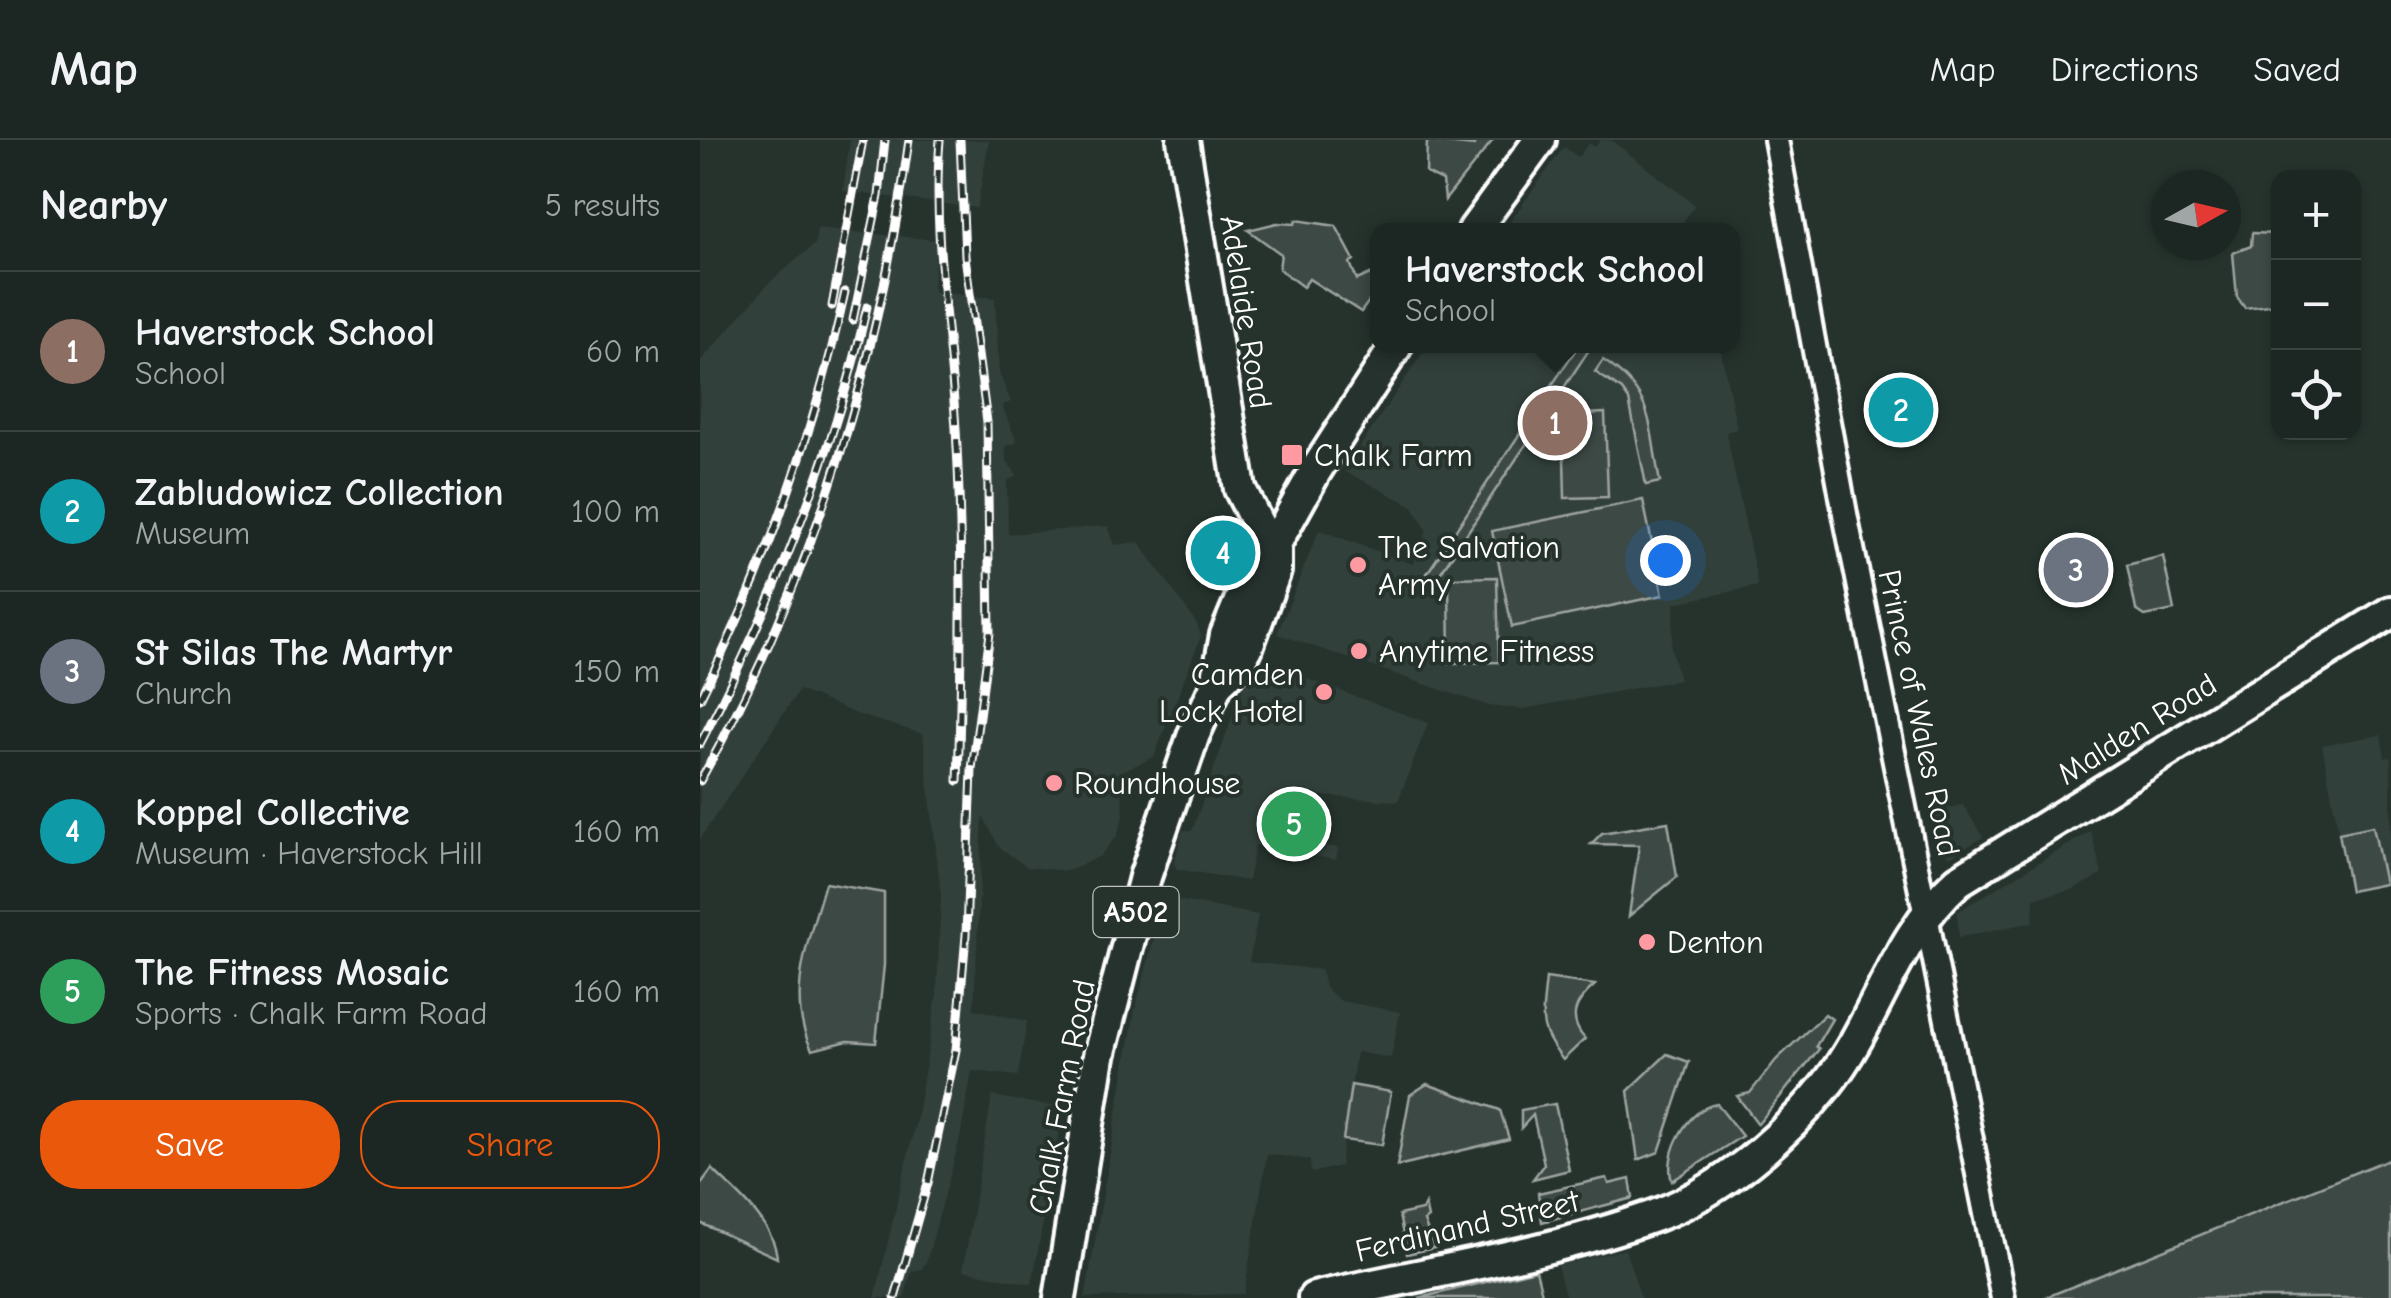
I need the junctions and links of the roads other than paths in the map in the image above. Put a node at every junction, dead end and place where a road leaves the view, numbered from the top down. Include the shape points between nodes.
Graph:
1 (1182, 140) edge
2 (1540, 140) edge
3 (1776, 140) edge
4 (1479, 223) edge
5 (1391, 353) edge
6 (1276, 544) junction
7 (2391, 612) edge
8 (1925, 913) junction
9 (1635, 1221) joint
10 (1060, 1298) edge
11 (1314, 1298) edge
12 (2003, 1298) edge

1 - 6 main road, Adelaide Road via 1240,489 1260,529
2 - 4 main road
3 - 8 street, Prince of Wales Road
5 - 6 main road, A502
6 - 10 main road, Chalk Farm Road / A502 via 1256,562 1239,633 1217,666 1217,684 1145,877 1100,1056
7 - 8 main road, Malden Road via 1958,882
8 - 9 main road, Malden Road via 1843,1061 1786,1131 1731,1173
8 - 12 street, Prince of Wales Road
9 - 11 main road, Ferdinand Street

